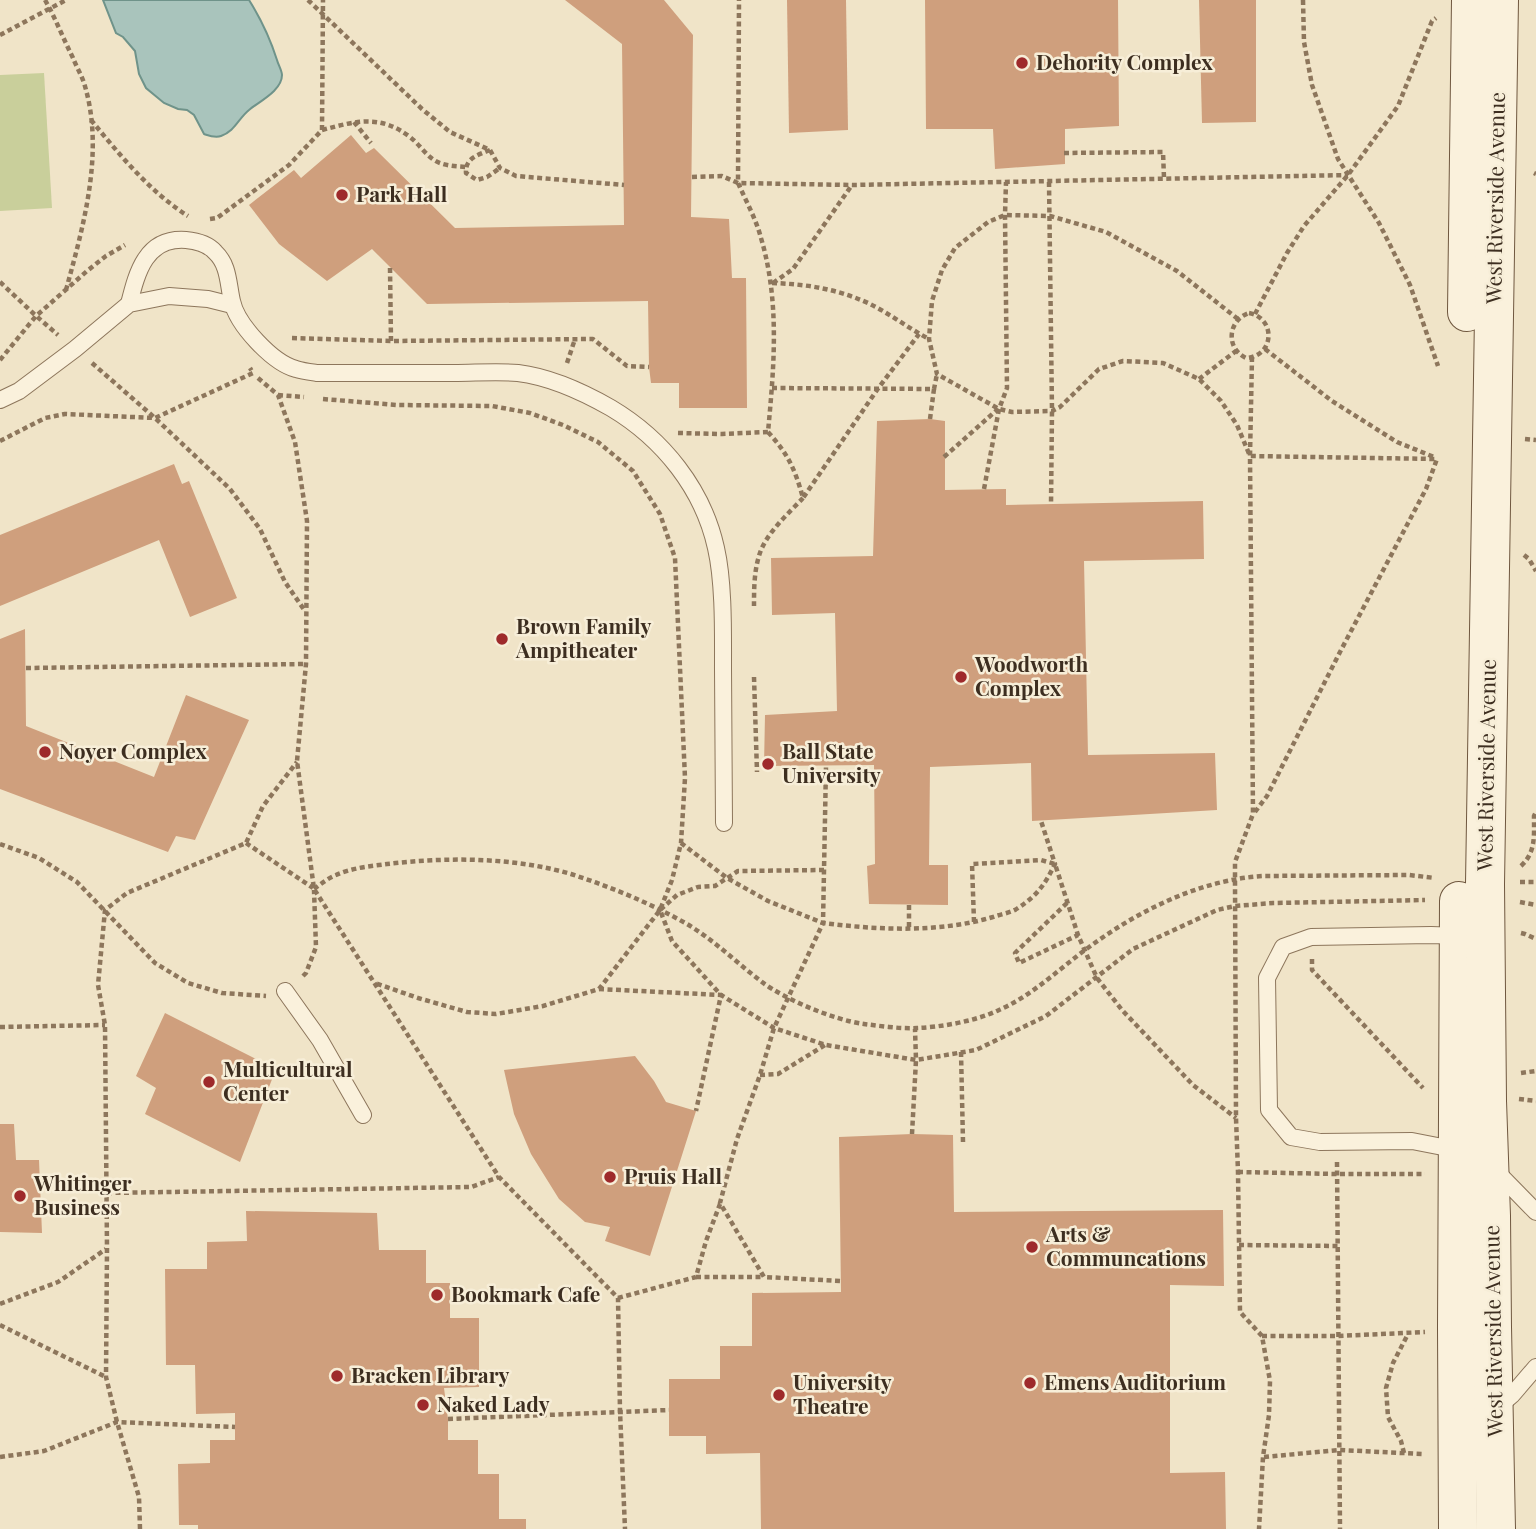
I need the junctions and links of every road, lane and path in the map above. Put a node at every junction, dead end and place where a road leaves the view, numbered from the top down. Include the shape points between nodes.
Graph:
1 (45, 0) edge
2 (66, 0) edge
3 (308, 0) edge
4 (323, 0) edge
5 (738, 0) edge
6 (1303, 0) edge
7 (1499, 0) edge
8 (1454, 8) edge
9 (50, 9) junction
10 (323, 15) junction
11 (0, 35) edge
12 (91, 120) junction
13 (354, 122) junction
14 (322, 130) junction
15 (371, 143) dead end
16 (491, 150) junction
17 (1064, 153) dead end
18 (466, 167) junction
19 (500, 168) junction
20 (1348, 175) junction
21 (692, 177) dead end
22 (1164, 178) junction
23 (1006, 182) junction
24 (1049, 182) junction
25 (738, 183) junction
26 (624, 185) dead end
27 (852, 185) junction
28 (1005, 215) junction
29 (1050, 216) junction
30 (207, 220) dead end
31 (197, 221) dead end
32 (390, 268) dead end
33 (0, 282) edge
34 (772, 284) junction
35 (65, 291) dead end
36 (129, 304) junction
37 (232, 305) junction
38 (1255, 314) junction
39 (1238, 319) junction
40 (919, 334) junction
41 (575, 339) dead end
42 (929, 339) junction
43 (391, 341) dead end
44 (75, 348) junction
45 (1265, 348) junction
46 (1236, 351) junction
47 (1252, 357) junction
48 (566, 366) dead end
49 (1438, 366) dead end
50 (253, 373) dead end
51 (937, 374) junction
52 (1199, 379) junction
53 (772, 388) junction
54 (934, 389) junction
55 (877, 390) junction
56 (278, 395) junction
57 (305, 397) dead end
58 (318, 399) dead end
59 (0, 400) edge
60 (999, 409) junction
61 (1052, 411) junction
62 (930, 419) dead end
63 (768, 432) junction
64 (674, 433) dead end
65 (1250, 456) junction
66 (944, 457) dead end
67 (1437, 459) junction
68 (984, 489) dead end
69 (803, 498) junction
70 (1051, 505) dead end
71 (754, 606) dead end
72 (306, 611) junction
73 (306, 664) junction
74 (26, 668) dead end
75 (754, 677) dead end
76 (297, 761) junction
77 (826, 766) dead end
78 (757, 772) dead end
79 (1536, 812) edge
80 (1253, 814) junction
81 (1041, 821) dead end
82 (724, 823) dead end
83 (246, 843) junction
84 (0, 844) edge
85 (681, 844) junction
86 (1055, 864) junction
87 (1518, 869) dead end
88 (824, 870) junction
89 (727, 878) junction
90 (1433, 878) dead end
91 (1235, 880) junction
92 (314, 889) junction
93 (1433, 900) dead end
94 (1067, 903) junction
95 (1311, 903) junction
96 (909, 905) dead end
97 (1235, 906) junction
98 (105, 910) junction
99 (660, 910) junction
100 (974, 922) junction
101 (823, 923) junction
102 (909, 929) junction
103 (1078, 935) junction
104 (1472, 936) junction
105 (1311, 937) junction
106 (1084, 951) junction
107 (1097, 978) junction
108 (375, 982) junction
109 (598, 989) junction
110 (285, 991) junction
111 (721, 995) junction
112 (789, 998) junction
113 (105, 1025) junction
114 (0, 1027) edge
115 (774, 1028) junction
116 (915, 1029) junction
117 (826, 1045) junction
118 (961, 1052) junction
119 (916, 1060) junction
120 (761, 1075) junction
121 (1430, 1095) dead end
122 (696, 1111) dead end
123 (363, 1115) dead end
124 (1236, 1118) junction
125 (912, 1134) dead end
126 (1337, 1141) junction
127 (963, 1142) dead end
128 (1460, 1163) junction
129 (1238, 1172) junction
130 (1337, 1174) junction
131 (499, 1177) junction
132 (107, 1193) junction
133 (720, 1203) junction
134 (1536, 1212) edge
135 (1240, 1245) junction
136 (1338, 1246) junction
137 (107, 1248) junction
138 (696, 1277) junction
139 (764, 1277) junction
140 (840, 1281) dead end
141 (618, 1298) junction
142 (0, 1304) edge
143 (0, 1325) edge
144 (1434, 1332) dead end
145 (1409, 1333) junction
146 (1262, 1336) junction
147 (1338, 1336) junction
148 (1536, 1367) edge
149 (106, 1377) junction
150 (1495, 1409) junction
151 (669, 1410) dead end
152 (620, 1411) junction
153 (448, 1419) dead end
154 (117, 1422) junction
155 (235, 1427) dead end
156 (1339, 1450) junction
157 (1404, 1453) junction
158 (1434, 1455) dead end
159 (0, 1457) edge
160 (1263, 1457) junction
161 (140, 1529) edge
162 (625, 1529) edge
163 (1259, 1529) edge
164 (1340, 1529) edge
165 (1458, 1529) edge
166 (1496, 1529) edge

1 - 9 path
2 - 9 path
3 - 10 path
4 - 10 path
5 - 25 path
6 - 20 path via 1312,85
7 - 104 street, West Riverside Avenue via 1485,884
8 - 20 path via 1432,21 1398,106
8 - 104 street
9 - 11 path
9 - 12 path via 84,82
10 - 14 path
10 - 16 path via 450,132
12 - 31 path via 127,163
12 - 35 path via 89,190
13 - 14 path
13 - 15 path
13 - 18 path via 390,126 435,160
14 - 30 path via 289,165 217,218
16 - 18 path via 472,157
16 - 19 path
17 - 22 path via 1163,152
18 - 19 path via 466,173 477,180
19 - 26 path via 516,176
20 - 22 path
20 - 38 path via 1304,226
20 - 49 path via 1410,285
21 - 25 path via 722,176
22 - 24 path
23 - 24 path
23 - 27 path
23 - 28 path
24 - 29 path
25 - 27 path
25 - 34 path via 761,236
27 - 34 path via 793,269
28 - 29 path
28 - 42 path via 988,222 955,248 932,301
28 - 60 path via 1007,388
29 - 39 path via 1106,232 1177,271
29 - 61 path
32 - 43 path
33 - 44 path
34 - 40 path via 826,288 869,304
34 - 53 path
36 - 37 lane via 169,296
36 - 37 lane via 144,259 158,245 174,239 197,241 215,251 226,267
36 - 44 lane
37 - 82 lane via 250,335 293,369 317,373 518,373 586,393 661,446 697,495 717,550 723,646
38 - 39 path
38 - 45 path via 1267,326
39 - 46 path via 1231,335
40 - 42 path
40 - 55 path
41 - 48 path
42 - 51 path
44 - 59 lane
44 - 72 path via 230,489 260,528 285,582
45 - 47 path
45 - 67 path via 1332,401 1397,442
46 - 47 path
46 - 52 path
47 - 65 path
50 - 56 path
51 - 54 path
51 - 60 path
52 - 61 path via 1163,363 1123,361 1099,369
52 - 65 path via 1237,425
53 - 55 path
53 - 63 path
54 - 55 path
54 - 62 path
55 - 69 path
56 - 57 path
56 - 72 path via 295,442 307,521
58 - 85 path via 492,406 530,413 598,443 633,471 660,514 675,558 685,778
60 - 61 path
60 - 66 path
60 - 68 path
61 - 70 path
63 - 64 path
63 - 69 path via 796,472
65 - 67 path
65 - 80 path
67 - 80 path via 1426,489 1267,796
69 - 71 path via 759,554
72 - 73 path
73 - 74 path
73 - 76 path
75 - 78 path
76 - 83 path via 263,806
76 - 92 path
77 - 88 path
79 - 87 path via 1533,851
80 - 91 path via 1235,862
81 - 86 path
83 - 92 path
83 - 98 path via 127,893
84 - 98 path via 39,858 77,881
85 - 89 path
85 - 99 path
86 - 94 path
86 - 100 path via 1041,890 1017,910
86 - 100 path via 1041,860 972,864
88 - 89 path via 738,871
88 - 101 path
89 - 99 path via 715,886 677,895
89 - 101 path
90 - 91 path
91 - 97 path
91 - 106 path via 1182,894 1127,920
92 - 99 path via 336,874 369,866 478,860 569,874
92 - 108 path
92 - 110 path via 316,947 306,973
93 - 95 path
94 - 103 path
94 - 103 path via 1015,953 1018,963
95 - 97 path
95 - 105 path
96 - 102 path
97 - 107 path via 1200,916 1133,949
97 - 124 path
98 - 110 path via 155,963 188,983 222,993 262,997
98 - 113 path via 98,985
99 - 109 path
99 - 111 path via 671,941
99 - 112 path
100 - 102 path
101 - 102 path
101 - 112 path
103 - 106 path
104 - 105 lane
104 - 128 street, West Riverside Avenue
105 - 121 path via 1312,970
105 - 126 lane via 1283,947 1267,978 1269,1110 1291,1137
106 - 107 path
106 - 116 path via 1040,986 998,1010
107 - 118 path via 1046,1016 976,1050
107 - 124 path via 1193,1085
108 - 109 path via 467,1012 496,1014
108 - 131 path
109 - 111 path
110 - 123 lane via 320,1040
111 - 115 path
111 - 122 path
112 - 115 path
112 - 116 path via 861,1024
113 - 114 path
113 - 132 path
115 - 117 path
115 - 120 path
116 - 119 path
117 - 119 path
117 - 120 path via 778,1074
118 - 119 path
118 - 127 path
119 - 125 path
120 - 133 path
124 - 129 path
126 - 128 lane via 1412,1141
126 - 130 path
128 - 130 path
128 - 134 lane
128 - 150 street, West Riverside Avenue via 1491,1216
128 - 165 street
129 - 130 path
129 - 135 path
130 - 136 path
131 - 132 path via 471,1187
131 - 141 path
132 - 137 path
133 - 138 path
133 - 139 path
135 - 136 path
135 - 146 path via 1240,1312
136 - 147 path
137 - 142 path via 58,1282
137 - 149 path
138 - 139 path
138 - 141 path
139 - 140 path
141 - 152 path
143 - 149 path
144 - 145 path
145 - 147 path
145 - 157 path via 1392,1363 1386,1388 1388,1417
146 - 147 path
146 - 160 path via 1270,1381
147 - 156 path
148 - 150 lane
149 - 154 path
150 - 166 street, West Riverside Avenue
151 - 152 path
152 - 153 path
152 - 162 path
154 - 155 path
154 - 159 path via 44,1451
154 - 161 path via 139,1497
156 - 157 path
156 - 160 path
156 - 164 path
157 - 158 path
160 - 163 path

